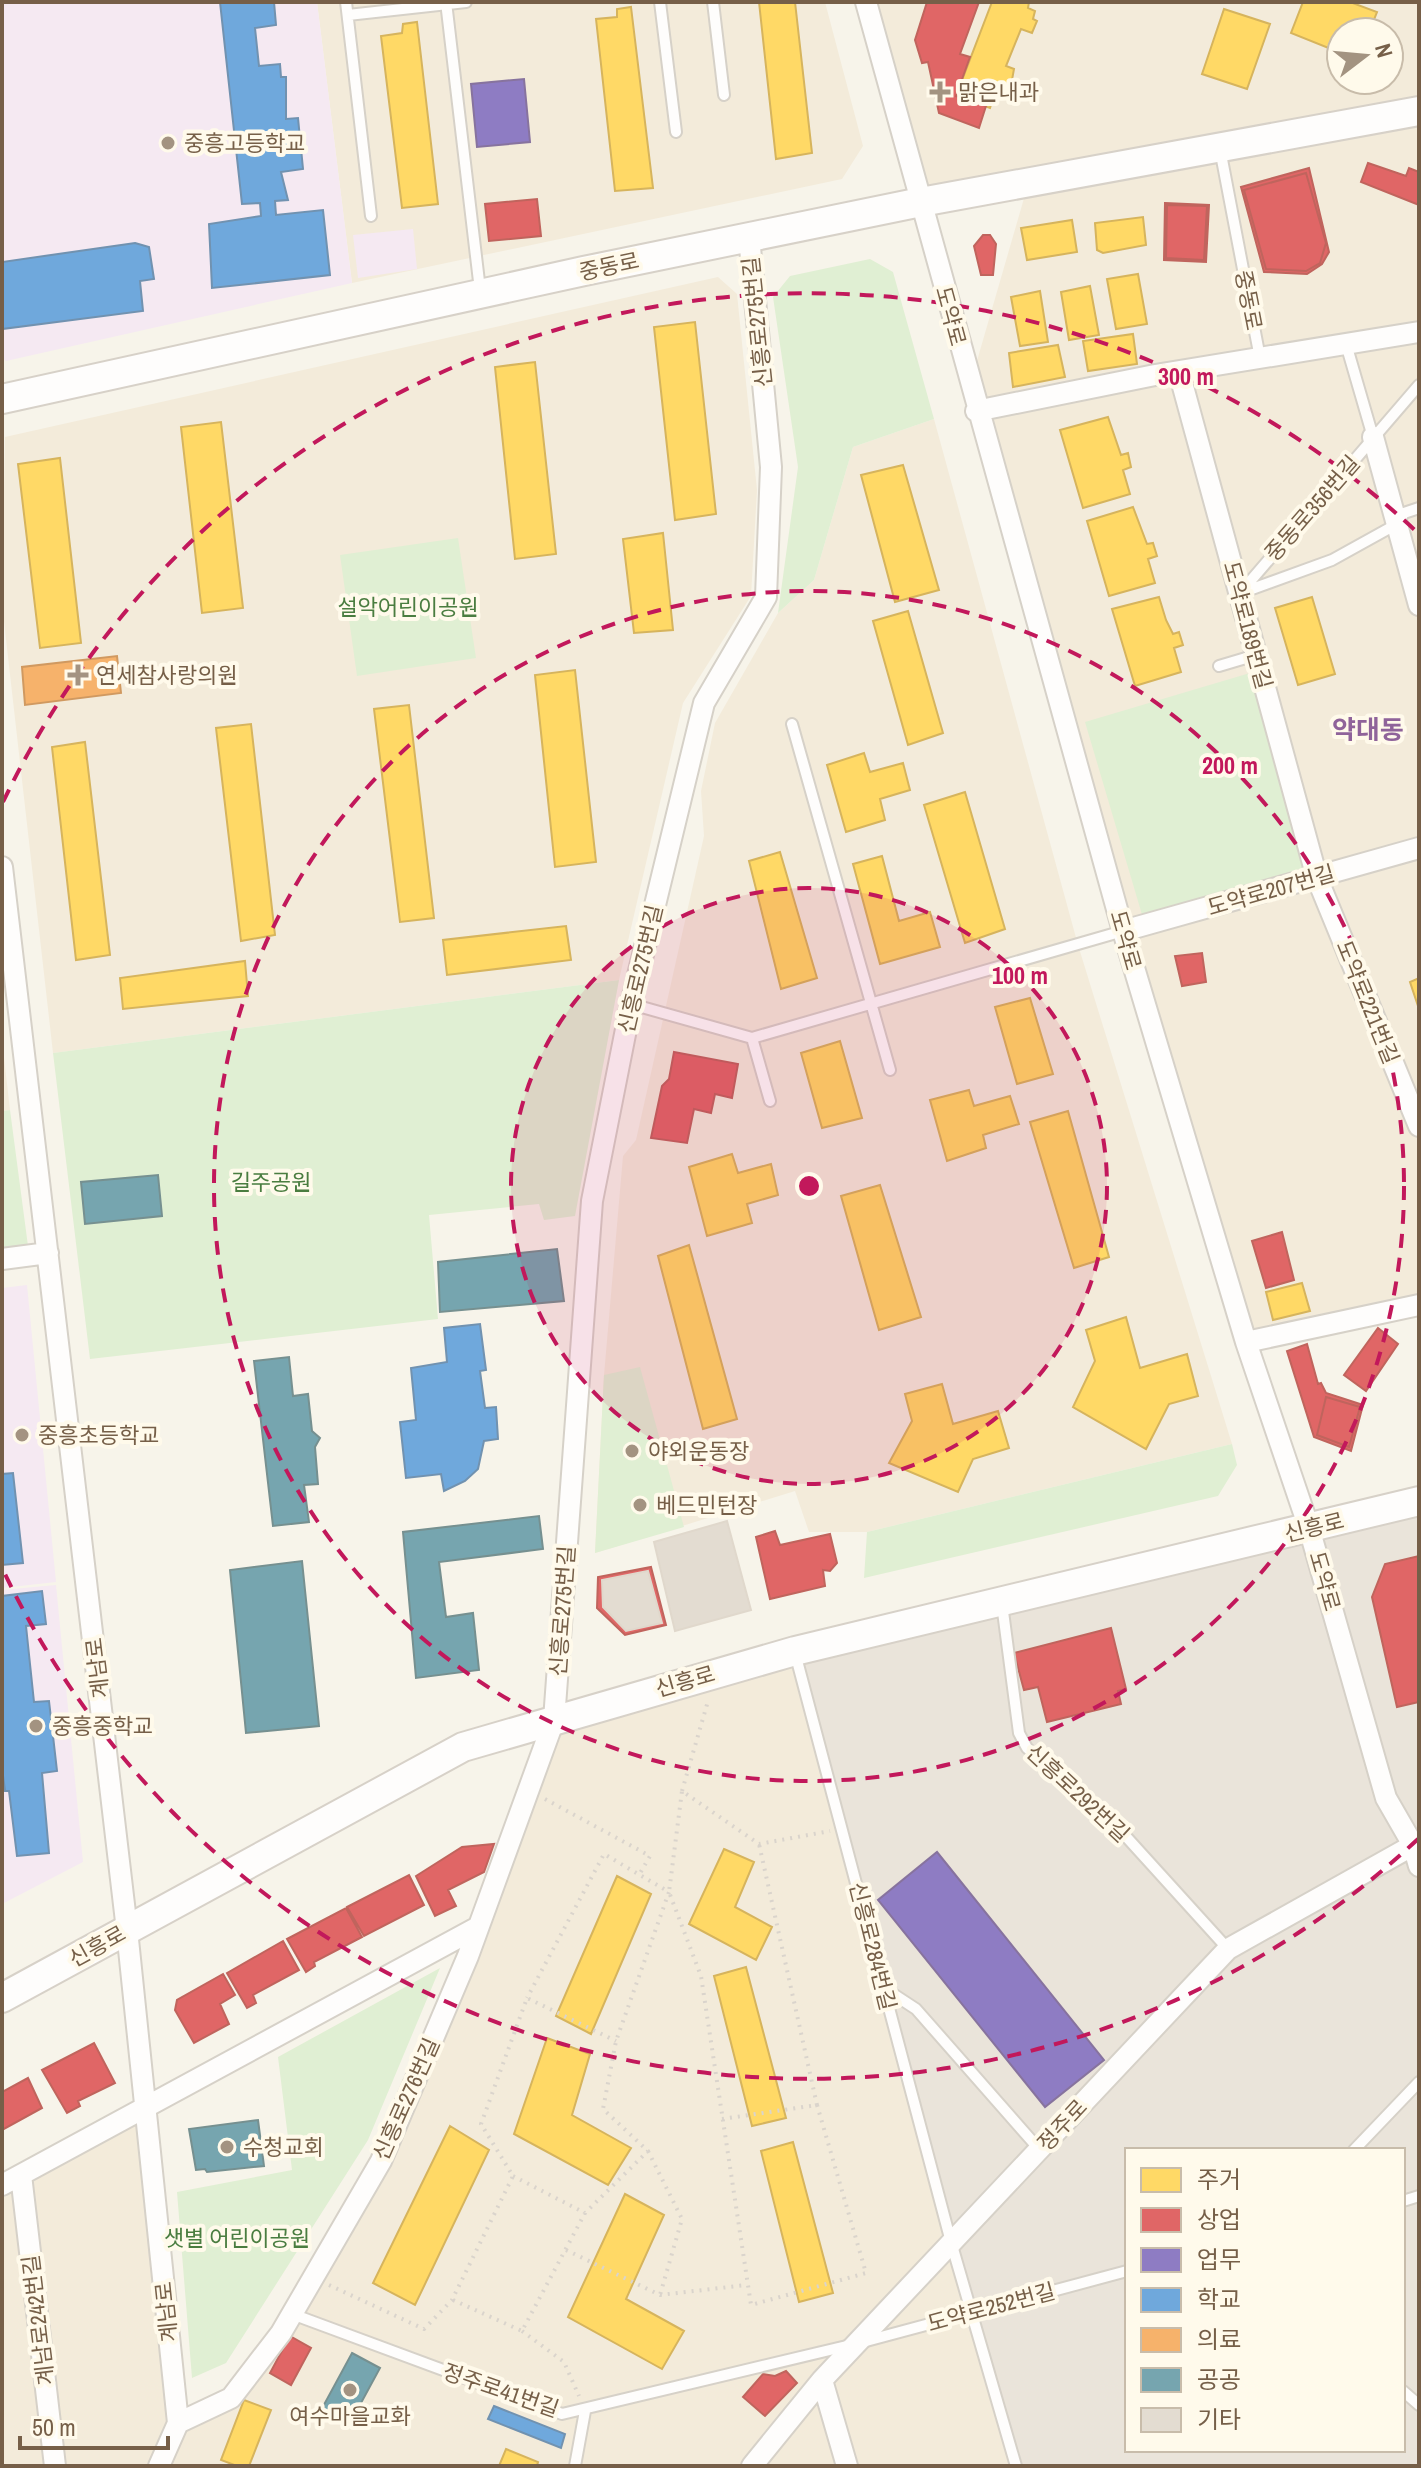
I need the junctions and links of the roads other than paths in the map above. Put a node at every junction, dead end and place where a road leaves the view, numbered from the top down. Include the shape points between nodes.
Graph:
1 (346, 2) edge
2 (466, 2) edge
3 (660, 2) edge
4 (713, 2) edge
5 (447, 3) edge
6 (869, 5) edge
7 (348, 15) junction
8 (724, 95) dead end
9 (1419, 111) edge
10 (676, 132) dead end
11 (1220, 147) junction
12 (921, 202) junction
13 (371, 216) dead end
14 (749, 237) junction
15 (481, 294) junction
16 (1419, 332) edge
17 (1346, 344) junction
18 (1260, 358) junction
19 (1179, 372) junction
20 (1419, 385) edge
21 (2, 399) edge
22 (976, 411) junction
23 (1373, 437) junction
24 (1419, 508) edge
25 (1397, 524) junction
26 (1240, 593) junction
27 (1419, 605) edge
28 (1256, 655) junction
29 (1219, 666) dead end
30 (792, 724) dead end
31 (1419, 848) edge
32 (2, 867) edge
33 (1317, 878) junction
34 (1123, 931) junction
35 (631, 1004) junction
36 (871, 1004) junction
37 (752, 1038) junction
38 (890, 1070) dead end
39 (770, 1101) dead end
40 (1419, 1126) edge
41 (48, 1253) junction
42 (2, 1259) edge
43 (1419, 1305) edge
44 (1246, 1342) junction
45 (1419, 1501) edge
46 (1309, 1528) junction
47 (1001, 1602) junction
48 (795, 1651) junction
49 (554, 1720) junction
50 (1416, 1843) edge
51 (1419, 1866) edge
52 (478, 1927) junction
53 (127, 1930) junction
54 (1228, 1949) junction
55 (884, 1988) junction
56 (2, 1998) edge
57 (1419, 2082) edge
58 (145, 2109) junction
59 (1356, 2148) edge
60 (1039, 2149) junction
61 (21, 2175) junction
62 (2, 2185) edge
63 (951, 2242) junction
64 (1125, 2272) edge
65 (971, 2311) junction
66 (292, 2314) junction
67 (855, 2344) junction
68 (822, 2380) junction
69 (585, 2411) junction
70 (178, 2423) junction
71 (55, 2466) edge
72 (159, 2466) edge
73 (575, 2466) edge
74 (752, 2466) edge
75 (847, 2466) edge
76 (1016, 2466) edge

1 - 7 lane
2 - 5 lane
3 - 10 lane
4 - 8 lane
5 - 7 lane
5 - 15 lane
6 - 12 street, 도약로
7 - 13 lane
9 - 11 street, 중동로
11 - 12 street, 중동로
11 - 18 lane, 중동로
12 - 14 street, 중동로
12 - 22 street, 도약로
14 - 15 street, 중동로
14 - 35 street, 신흥로275번길 via 771,467 766,597 704,703
15 - 21 street, 중동로
16 - 17 street
17 - 18 street
17 - 23 lane, 중동로356번길
18 - 19 street
19 - 22 street
19 - 26 street, 도약로189번길
20 - 23 lane
22 - 34 street, 도약로
23 - 25 street, 중동로356번길
23 - 26 lane, 중동로356번길
24 - 25 lane via 1404,513
25 - 26 lane, 중동로356번길 via 1332,560
25 - 27 street, 중동로356번길
26 - 28 street, 도약로189번길
28 - 29 lane
28 - 33 street, 도약로189번길
30 - 36 lane
31 - 33 street, 도약로207번길
32 - 41 street, 계남로
33 - 34 street, 도약로207번길
33 - 40 street, 도약로221번길
34 - 36 lane
34 - 44 street, 도약로
35 - 37 lane
35 - 49 street, 신흥로275번길 via 592,1201
36 - 37 lane
36 - 38 lane
37 - 39 lane
41 - 42 street
41 - 53 street, 계남로
43 - 44 street
44 - 46 street, 도약로
45 - 46 street, 신흥로
46 - 47 street, 신흥로
46 - 50 street, 도약로 via 1386,1798
47 - 48 street, 신흥로
47 - 54 lane, 신흥로292번길 via 1019,1733 1027,1748 1111,1820
48 - 49 street, 신흥로
48 - 55 lane, 신흥로284번길
49 - 52 street, 신흥로276번길
49 - 53 street, 신흥로 via 463,1747
50 - 51 street, 도약로
50 - 54 street, 정주로
52 - 58 street
52 - 66 street, 신흥로276번길 via 381,2161
53 - 56 street, 신흥로
53 - 58 street, 계남로
54 - 60 street, 정주로
55 - 60 lane via 916,2009
55 - 63 lane, 신흥로284번길
57 - 59 lane
58 - 61 street
58 - 70 street, 계남로
60 - 63 street, 정주로
61 - 62 street
61 - 71 street, 계남로242번길
63 - 65 lane, 신흥로284번길
63 - 67 street, 정주로
64 - 65 lane, 도약로252번길
65 - 67 lane, 도약로252번길
65 - 76 lane, 신흥로284번길
66 - 69 lane, 정주로41번길 via 562,2414
66 - 70 street, 신흥로276번길 via 231,2398
67 - 68 street, 정주로
67 - 69 lane, 정주로41번길
68 - 74 street, 정주로
68 - 75 street
69 - 73 lane
70 - 72 street, 계남로

